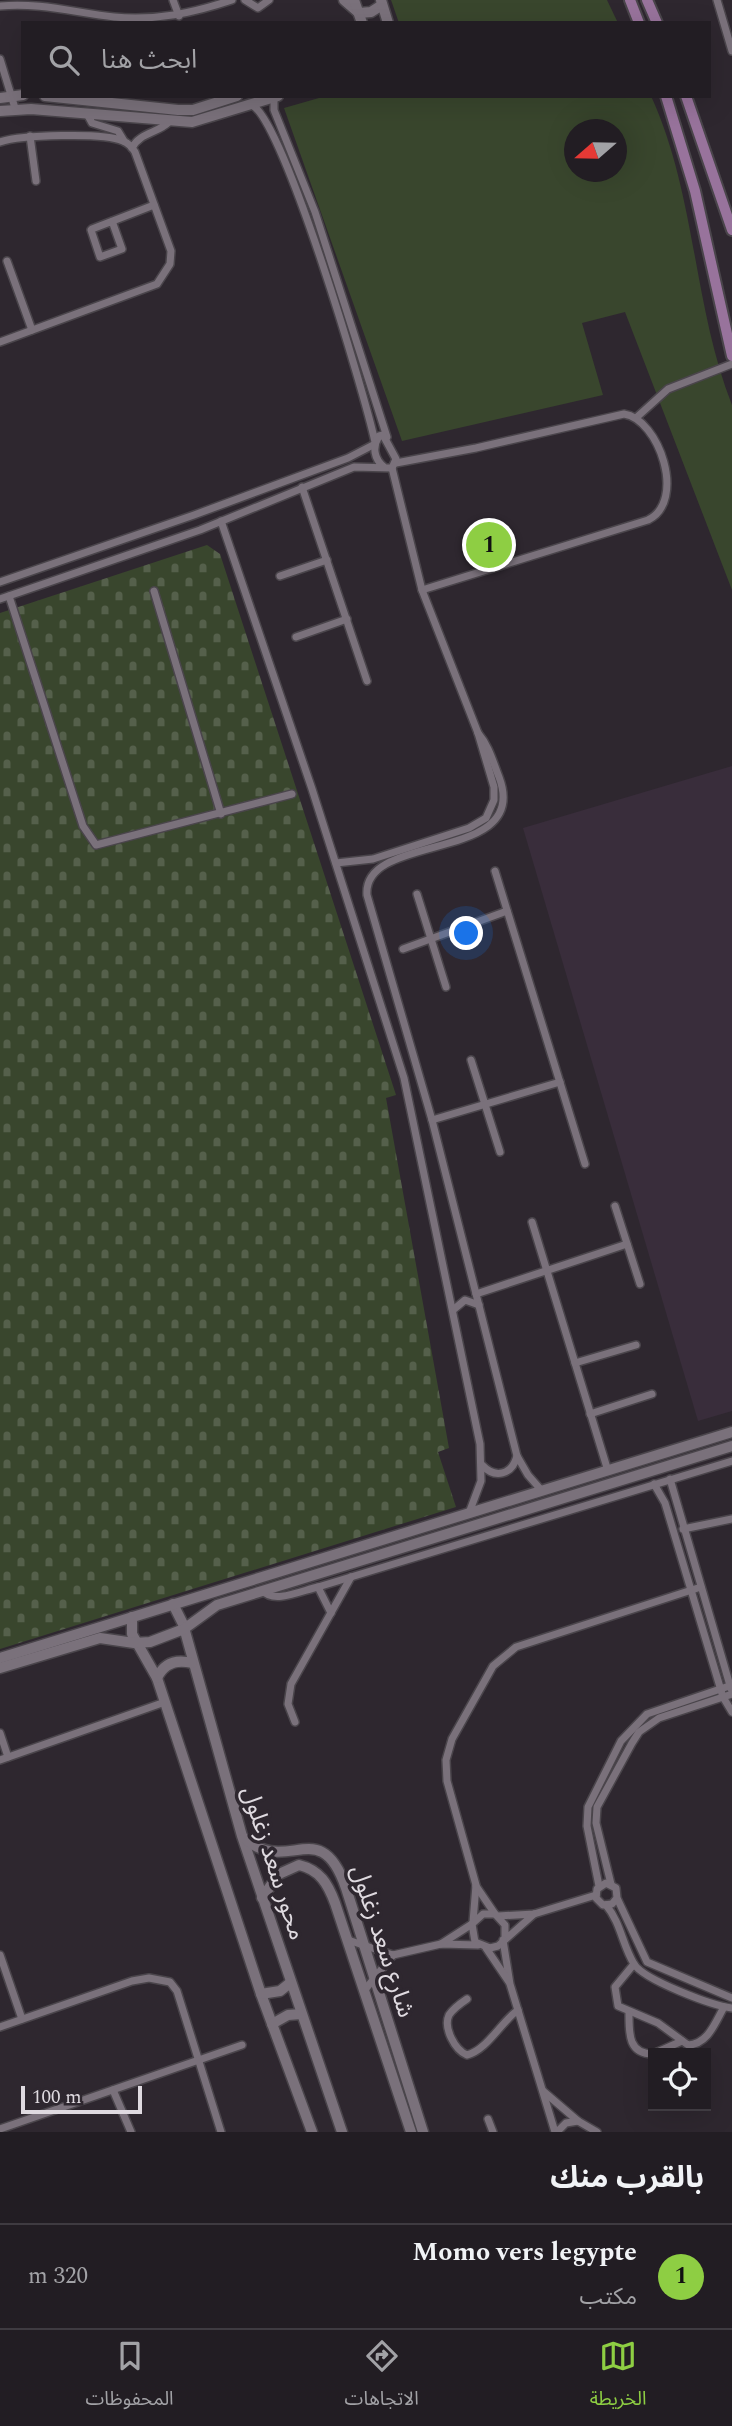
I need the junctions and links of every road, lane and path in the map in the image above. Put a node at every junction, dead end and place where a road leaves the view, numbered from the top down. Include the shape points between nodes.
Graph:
1 (173, 0) edge
2 (232, 0) edge
3 (245, 0) edge
4 (269, 0) edge
5 (344, 0) edge
6 (354, 0) edge
7 (630, 0) edge
8 (647, 0) edge
9 (717, 0) edge
10 (381, 2) edge
11 (0, 6) edge
12 (178, 16) junction
13 (360, 18) edge
14 (386, 21) edge
15 (638, 21) edge
16 (656, 21) edge
17 (732, 51) edge
18 (0, 59) edge
19 (11, 95) junction
20 (21, 95) edge
21 (0, 98) edge
22 (63, 98) edge
23 (231, 98) edge
24 (273, 98) edge
25 (276, 98) edge
26 (667, 98) edge
27 (686, 98) edge
28 (252, 105) junction
29 (15, 108) junction
30 (0, 111) edge
31 (87, 114) junction
32 (169, 121) junction
33 (30, 136) junction
34 (124, 141) junction
35 (0, 142) edge
36 (132, 148) junction
37 (36, 181) dead end
38 (154, 205) junction
39 (112, 221) junction
40 (732, 230) edge
41 (7, 261) dead end
42 (33, 330) junction
43 (0, 342) edge
44 (732, 356) edge
45 (732, 364) edge
46 (637, 417) junction
47 (387, 437) junction
48 (375, 443) junction
49 (390, 466) junction
50 (302, 487) junction
51 (224, 503) junction
52 (194, 514) junction
53 (232, 516) junction
54 (221, 521) junction
55 (200, 530) junction
56 (327, 561) junction
57 (280, 576) dead end
58 (0, 582) edge
59 (422, 590) junction
60 (154, 591) dead end
61 (9, 596) junction
62 (0, 599) edge
63 (347, 620) junction
64 (296, 637) dead end
65 (367, 681) dead end
66 (478, 733) junction
67 (292, 794) dead end
68 (221, 814) junction
69 (366, 860) junction
70 (337, 863) junction
71 (495, 871) dead end
72 (372, 874) junction
73 (417, 894) dead end
74 (507, 911) junction
75 (431, 939) junction
76 (403, 948) dead end
77 (446, 986) dead end
78 (471, 1060) dead end
79 (560, 1082) junction
80 (485, 1104) junction
81 (432, 1120) junction
82 (500, 1152) dead end
83 (585, 1164) dead end
84 (615, 1206) dead end
85 (532, 1222) dead end
86 (627, 1244) junction
87 (547, 1270) junction
88 (640, 1284) dead end
89 (476, 1294) junction
90 (479, 1305) junction
91 (453, 1310) junction
92 (636, 1345) dead end
93 (575, 1363) junction
94 (652, 1394) dead end
95 (590, 1413) junction
96 (732, 1432) edge
97 (732, 1446) edge
98 (517, 1456) junction
99 (732, 1461) edge
100 (482, 1464) junction
101 (608, 1471) junction
102 (670, 1479) junction
103 (654, 1484) junction
104 (542, 1491) junction
105 (469, 1513) junction
106 (732, 1519) edge
107 (683, 1529) junction
108 (351, 1577) junction
109 (318, 1587) junction
110 (701, 1587) junction
111 (692, 1590) junction
112 (263, 1591) junction
113 (173, 1604) junction
114 (331, 1613) junction
115 (132, 1617) junction
116 (184, 1629) junction
117 (138, 1643) junction
118 (0, 1658) edge
119 (192, 1663) junction
120 (0, 1668) edge
121 (157, 1678) junction
122 (729, 1692) edge
123 (165, 1702) junction
124 (732, 1710) edge
125 (295, 1722) dead end
126 (0, 1733) edge
127 (4, 1758) edge
128 (610, 1760) junction
129 (619, 1765) junction
130 (242, 1836) junction
131 (611, 1884) junction
132 (476, 1885) junction
133 (599, 1886) junction
134 (596, 1895) junction
135 (262, 1898) junction
136 (617, 1898) junction
137 (607, 1905) junction
138 (534, 1914) junction
139 (497, 1915) junction
140 (473, 1923) junction
141 (504, 1938) junction
142 (348, 1940) junction
143 (441, 1944) junction
144 (482, 1946) junction
145 (364, 1947) junction
146 (0, 1955) edge
147 (393, 1955) junction
148 (634, 1964) junction
149 (374, 1978) junction
150 (290, 1983) junction
151 (510, 1984) junction
152 (364, 1991) junction
153 (261, 1994) junction
154 (467, 1998) dead end
155 (732, 1998) edge
156 (728, 2008) edge
157 (518, 2010) junction
158 (629, 2013) junction
159 (301, 2014) junction
160 (22, 2019) junction
161 (272, 2024) junction
162 (0, 2027) edge
163 (682, 2041) junction
164 (242, 2045) dead end
165 (666, 2048) edge
166 (648, 2053) edge
167 (199, 2059) junction
168 (113, 2090) junction
169 (542, 2091) junction
170 (488, 2119) dead end
171 (578, 2121) junction
172 (0, 2129) edge
173 (131, 2132) edge
174 (221, 2132) edge
175 (312, 2132) edge
176 (342, 2132) edge
177 (411, 2132) edge
178 (423, 2132) edge
179 (493, 2132) edge
180 (556, 2132) edge
181 (597, 2132) edge

1 - 12 street
2 - 12 street
3 - 4 street via 258,8
5 - 13 main road
6 - 13 main road
7 - 15 main road
8 - 16 main road
9 - 17 street
10 - 13 main road
10 - 14 main road
11 - 12 street via 117,18
18 - 19 street
19 - 20 main road
19 - 21 main road
19 - 29 street
22 - 23 main road via 193,110
24 - 28 main road
25 - 47 street via 274,110 315,212
26 - 44 main road via 695,191
27 - 40 main road
28 - 32 main road via 192,122
28 - 48 street via 267,122 305,216
29 - 30 main road
29 - 31 main road
31 - 32 main road
31 - 34 street via 92,123 118,131
32 - 36 street via 138,138
33 - 34 street
33 - 35 street
33 - 37 street
34 - 36 street
36 - 38 street
38 - 39 street
38 - 42 street via 171,251 170,264 157,284
39 - 39 street via 91,230 100,257 122,249
41 - 42 street
42 - 43 street
45 - 46 street via 667,389
46 - 49 street via 617,414
46 - 59 street via 652,432 668,485 668,497 658,513 648,520
47 - 48 street via 380,435
47 - 49 street
48 - 49 street via 377,460
48 - 51 street
49 - 50 street via 354,467
49 - 59 street
50 - 53 street
50 - 56 street
51 - 52 street
51 - 53 street via 231,506
52 - 55 street via 193,522
52 - 58 street
53 - 54 street
54 - 55 street
54 - 70 street
55 - 61 street
56 - 57 street
56 - 63 street
59 - 66 street
60 - 68 street
61 - 62 street
61 - 68 street via 91,841 104,846
63 - 64 street
63 - 65 street
66 - 69 street via 494,787 486,818 470,828
66 - 72 street via 503,788 495,819 480,832 385,864
67 - 68 street
69 - 70 street
69 - 72 street
70 - 91 street via 404,1078
71 - 74 street
72 - 81 street via 367,895
73 - 75 street
74 - 75 street
74 - 79 street
75 - 76 street
75 - 77 street
78 - 80 street
79 - 80 street
79 - 83 street
80 - 81 street
80 - 82 street
81 - 89 street
84 - 86 street
85 - 87 street
86 - 87 street
86 - 88 street
87 - 89 street
87 - 93 street
89 - 90 street
90 - 91 street via 465,1300
90 - 98 street
91 - 100 street
92 - 93 street
93 - 95 street
94 - 95 street
95 - 101 street
96 - 101 main road
97 - 112 main road
98 - 100 street via 512,1468 500,1474
98 - 104 street
99 - 102 street
100 - 105 street via 479,1489
101 - 104 main road
102 - 103 street
102 - 107 street
103 - 108 street
103 - 111 street via 663,1497
104 - 105 main road
105 - 113 main road
106 - 107 street
107 - 110 street
108 - 109 street
108 - 114 street
109 - 112 street via 276,1597
109 - 114 street
110 - 111 street
110 - 122 street
111 - 122 street
111 - 132 street via 516,1647 493,1666 446,1760 447,1781
112 - 116 main road via 212,1606
113 - 115 main road
113 - 116 main road, محور سعد زغلول
114 - 125 street via 288,1694
115 - 117 main road via 132,1634
115 - 118 main road
116 - 117 main road
116 - 119 main road, محور سعد زغلول
117 - 120 main road via 100,1638
117 - 121 main road
119 - 121 main road via 172,1662
119 - 130 main road, محور سعد زغلول
121 - 123 main road
122 - 124 street
122 - 128 street via 647,1714 628,1731
122 - 129 street via 649,1725 639,1732
123 - 127 street
123 - 153 main road
126 - 127 street
128 - 129 street
128 - 133 street via 586,1816
129 - 131 street via 601,1796 596,1823
130 - 135 main road, محور سعد زغلول
130 - 145 main road, شارع سعد زغلول via 264,1852 304,1849 329,1856 341,1876
131 - 133 street
131 - 136 street
132 - 139 street
132 - 140 street
133 - 134 street
134 - 137 street
134 - 138 street
135 - 142 main road, شارع سعد زغلول via 279,1874 299,1865 308,1867 331,1891
135 - 150 main road, محور سعد زغلول
136 - 137 street
136 - 155 street via 647,1962
137 - 148 street
138 - 139 street
138 - 141 street
139 - 140 street via 483,1914
139 - 141 street via 505,1925
140 - 143 street
140 - 144 street via 473,1938
141 - 144 street via 498,1946
141 - 151 street
142 - 145 street
142 - 152 main road, شارع سعد زغلول
143 - 144 street
143 - 147 street
144 - 151 street
145 - 147 street
145 - 149 main road, شارع سعد زغلول
146 - 160 street
147 - 149 street
148 - 156 street via 652,1978
148 - 158 street via 615,1987 618,2006
149 - 152 street
149 - 178 main road, شارع سعد زغلول
150 - 153 main road via 280,1991
150 - 159 main road, محور سعد زغلول
151 - 157 street
152 - 177 main road, شارع سعد زغلول
153 - 161 main road
154 - 157 street via 451,2012 447,2025 456,2046 467,2055 479,2050
156 - 163 street via 703,2040 692,2045
157 - 169 street
158 - 163 street via 658,2023
158 - 166 street via 635,2048
159 - 161 main road
159 - 176 main road, محور سعد زغلول
160 - 162 street
160 - 167 street via 132,1981 165,1980 177,1991
161 - 175 main road
163 - 165 street
164 - 167 street
167 - 168 street
167 - 174 street
168 - 172 street
168 - 173 street
169 - 171 street
169 - 180 street
170 - 179 street
171 - 180 street via 566,2123
171 - 181 street

